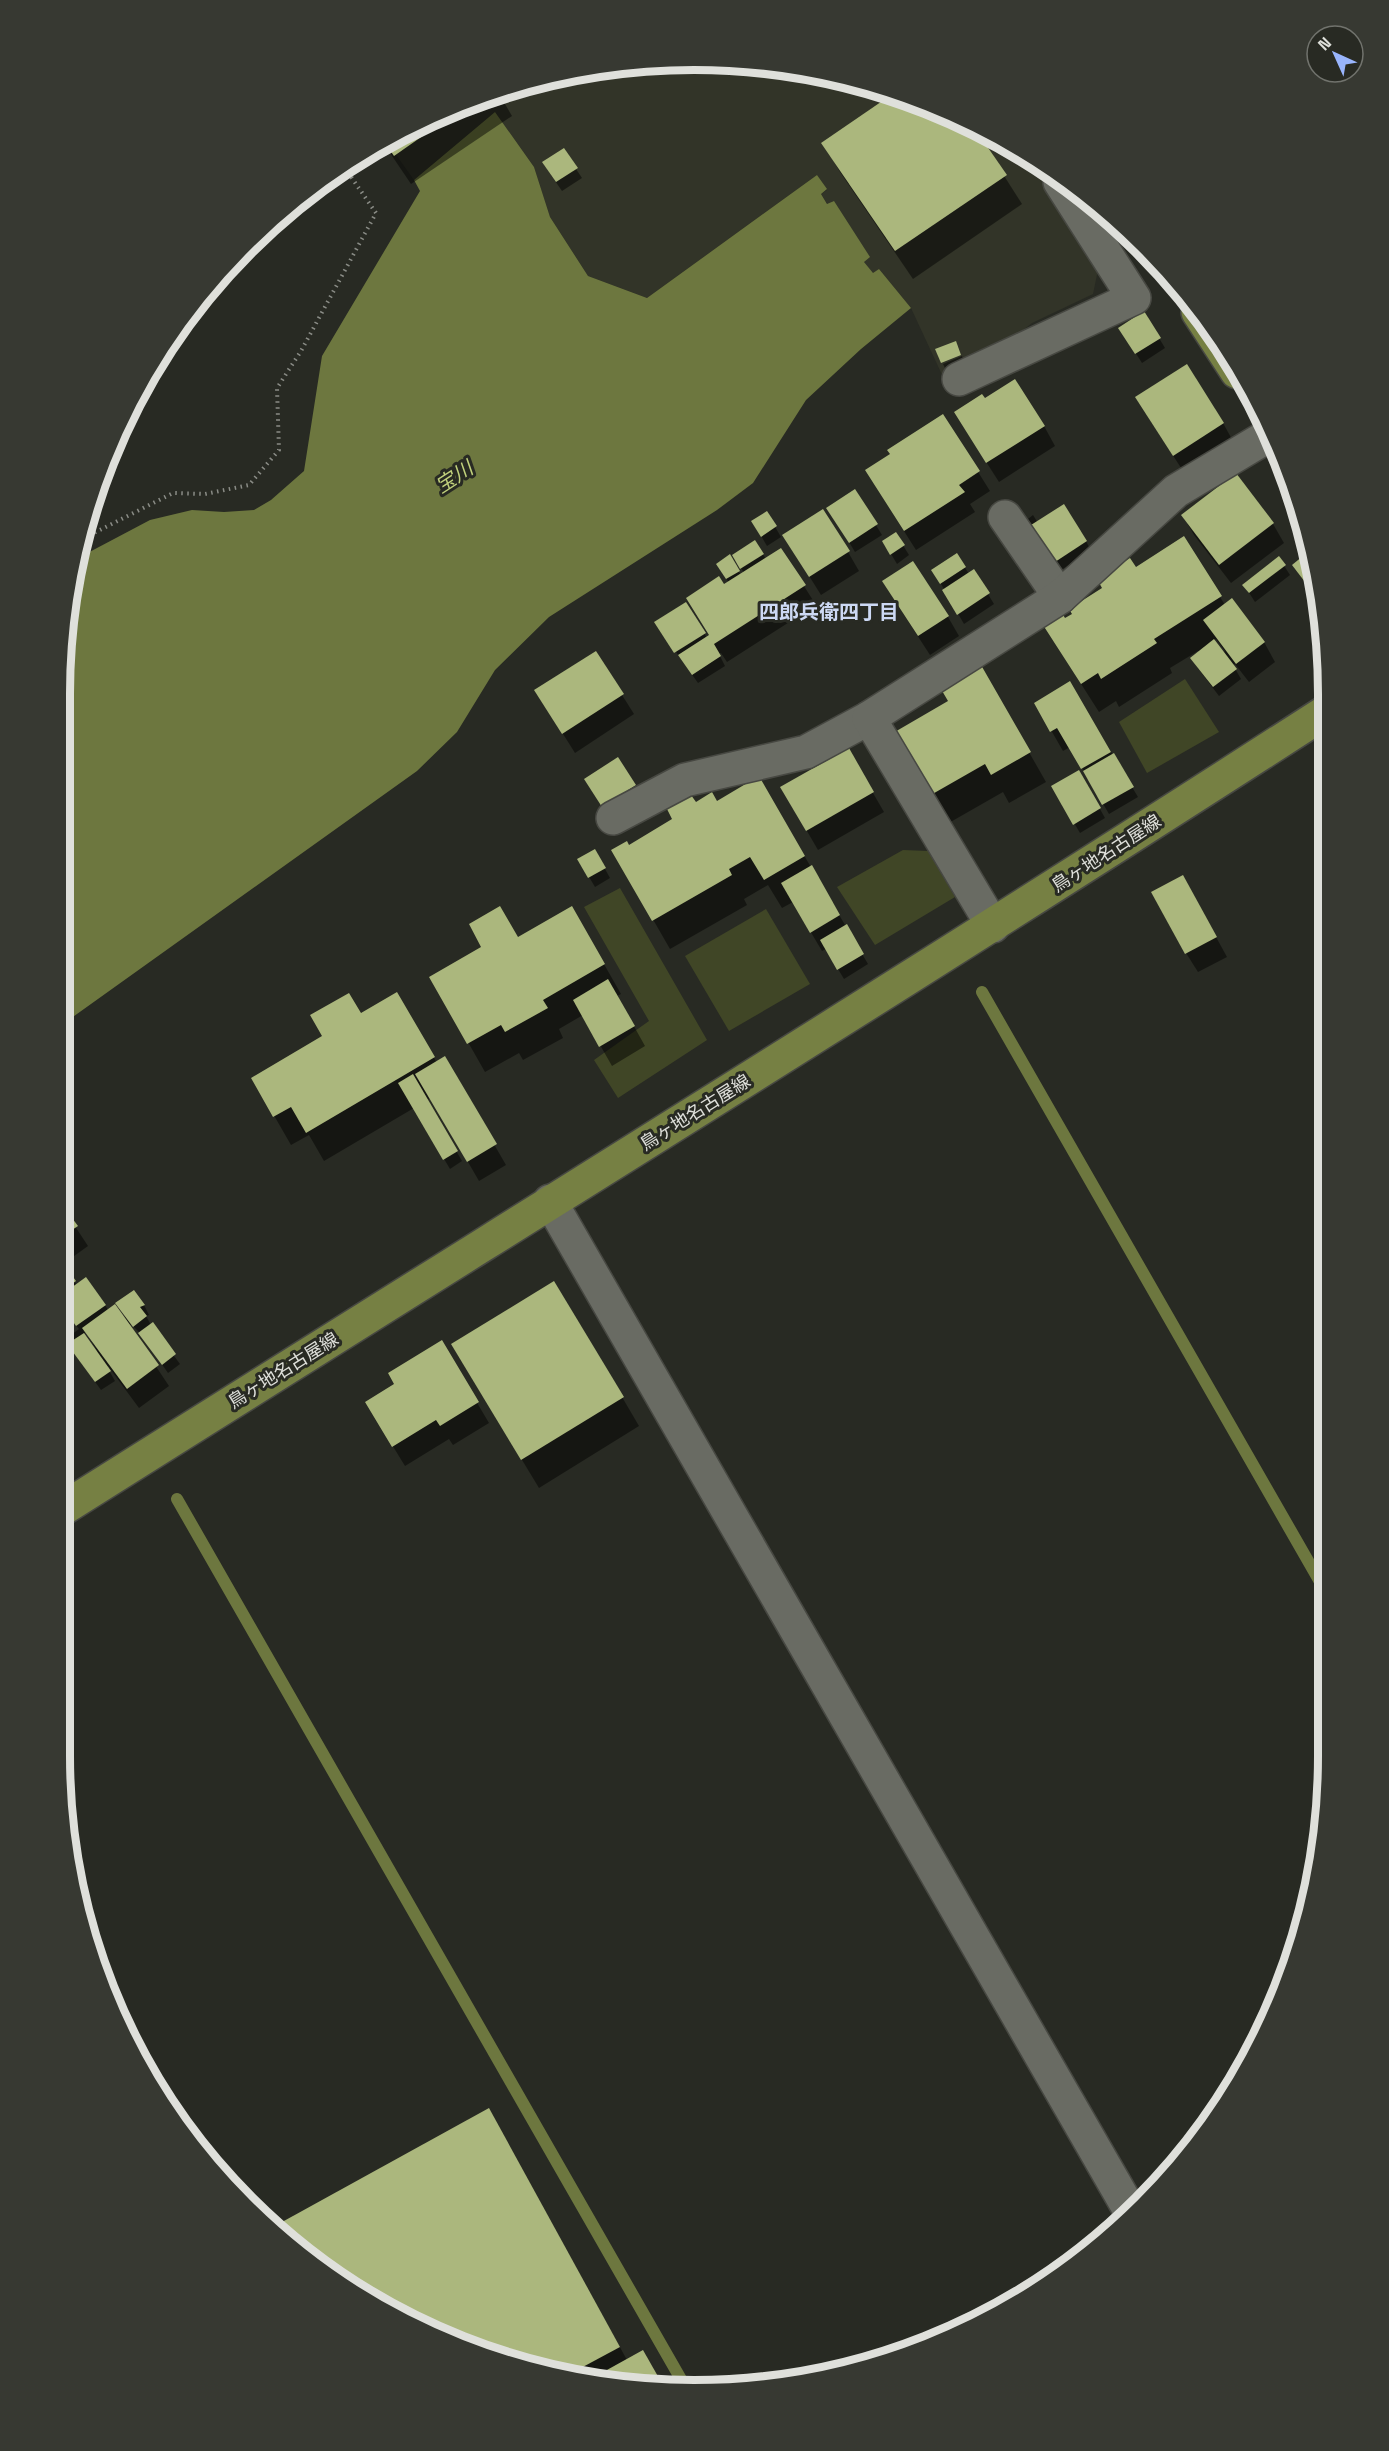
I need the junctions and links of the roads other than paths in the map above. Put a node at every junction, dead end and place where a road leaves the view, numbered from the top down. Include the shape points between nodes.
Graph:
1 (1068, 195) edge
2 (959, 379) dead end
3 (1263, 439) edge
4 (1005, 517) dead end
5 (1060, 597) junction
6 (1318, 717) edge
7 (869, 718) junction
8 (612, 818) dead end
9 (993, 926) junction
10 (550, 1201) junction
11 (70, 1504) edge
12 (1127, 2206) edge

1 - 2 street via 1134,298
3 - 5 street via 1176,491
4 - 5 street
5 - 7 street
6 - 9 main road, 鳥ヶ地名古屋線
7 - 8 street via 806,752 686,780
7 - 9 street
9 - 10 main road, 鳥ヶ地名古屋線
10 - 11 main road, 鳥ヶ地名古屋線
10 - 12 street

